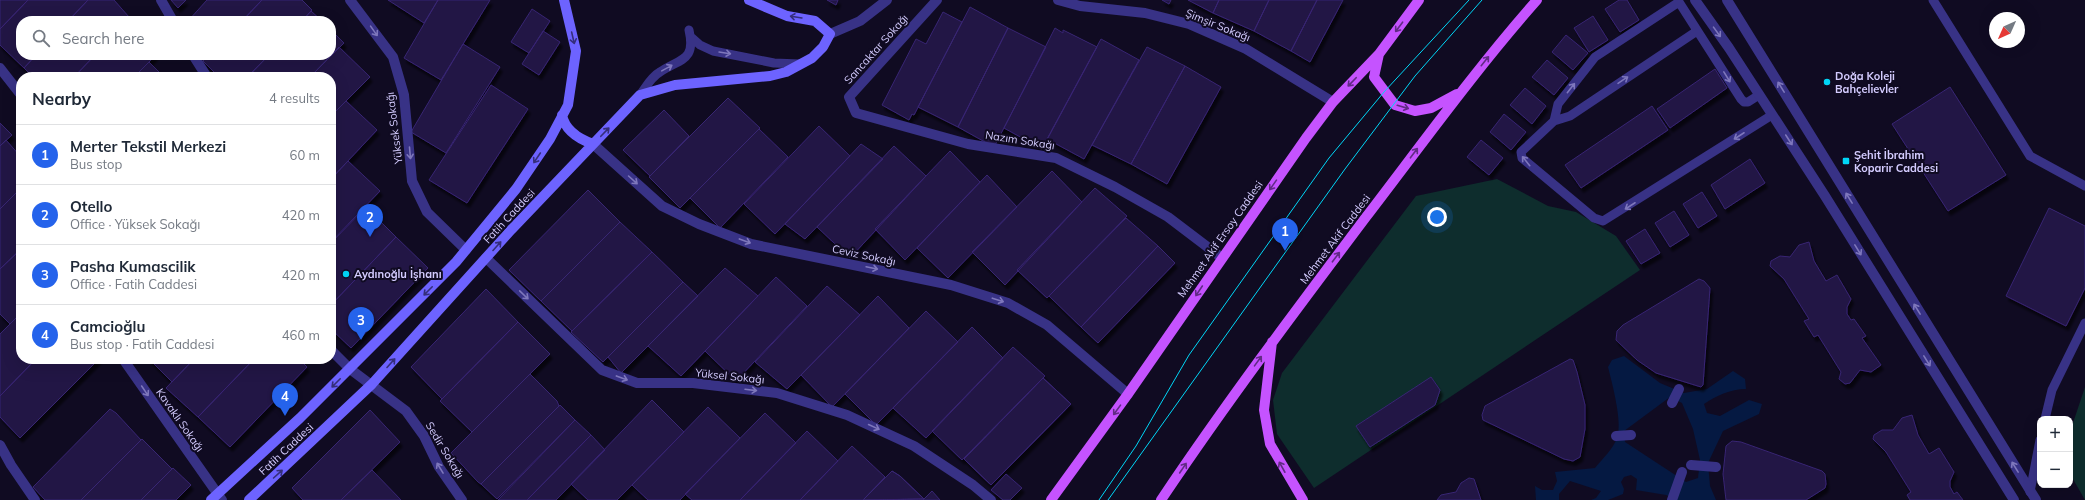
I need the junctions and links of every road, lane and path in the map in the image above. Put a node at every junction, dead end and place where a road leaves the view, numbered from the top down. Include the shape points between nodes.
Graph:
1 (161, 0) edge
2 (350, 0) edge
3 (564, 0) edge
4 (749, 0) edge
5 (887, 0) edge
6 (937, 0) edge
7 (1058, 0) edge
8 (1419, 0) edge
9 (1537, 0) edge
10 (1695, 0) edge
11 (1727, 0) edge
12 (1933, 0) edge
13 (170, 16) edge
14 (1697, 31) junction
15 (830, 34) junction
16 (1379, 54) junction
17 (197, 60) edge
18 (800, 64) junction
19 (0, 68) edge
20 (204, 72) edge
21 (16, 89) edge
22 (1461, 92) junction
23 (640, 95) junction
24 (1759, 95) junction
25 (850, 97) joint
26 (1333, 102) junction
27 (562, 115) junction
28 (1772, 115) junction
29 (1554, 122) junction
30 (593, 144) junction
31 (2085, 186) edge
32 (466, 250) junction
33 (486, 258) junction
34 (1222, 258) junction
35 (2085, 323) edge
36 (1272, 341) junction
37 (336, 355) edge
38 (126, 364) edge
39 (350, 368) junction
40 (372, 384) junction
41 (1679, 389) dead end
42 (1128, 394) junction
43 (1672, 403) dead end
44 (2046, 416) edge
45 (1631, 435) dead end
46 (1616, 436) dead end
47 (0, 444) edge
48 (2038, 452) edge
49 (1691, 465) dead end
50 (1716, 468) dead end
51 (1682, 472) dead end
52 (2033, 496) edge
53 (217, 498) edge
54 (35, 500) edge
55 (249, 500) edge
56 (462, 500) edge
57 (991, 500) edge
58 (1051, 500) edge
59 (1161, 500) edge
60 (1303, 500) edge
61 (1672, 500) edge
62 (2014, 500) edge

1 - 13 street
2 -> 32 street, Yüksek Sokağı via 393,57 404,95 412,181 427,212
3 -> 27 main road, Fatih Caddesi via 576,51 568,105
15 -> 4 main road via 815,21 787,16
5 - 15 street via 860,21
6 - 25 street, Sancaktar Sokağı
7 - 26 street, Şimşir Sokağı via 1080,6 1145,13 1189,24 1246,49
8 -> 16 main road, Mehmet Akif Ersoy Caddesi
22 -> 9 main road, Mehmet Akif Caddesi
10 -> 24 street
52 -> 11 street
12 - 31 lane via 2030,156
14 -> 24 lane via 1741,99 1748,102
29 -> 14 lane via 1570,116
29 -> 14 lane via 1558,104 1595,57 1679,2
15 - 18 main road via 812,58
16 -> 22 main road via 1374,76 1395,105 1415,111 1431,108
16 -> 26 main road, Mehmet Akif Ersoy Caddesi
17 - 20 street
18 - 23 main road via 786,72 770,76 675,85
23 -> 18 lane via 659,72 686,58 691,47 690,33 700,46 713,51
19 - 21 street
36 -> 22 main road, Mehmet Akif Caddesi
30 -> 23 main road, Fatih Caddesi
24 - 28 street
25 - 34 street, Nazım Sokağı via 856,113 968,144 1056,158 1168,217
26 -> 34 main road, Mehmet Akif Ersoy Caddesi
27 - 30 main road via 570,131 583,141
27 -> 32 main road, Fatih Caddesi via 550,139 516,189
28 -> 29 lane via 1603,221 1594,218 1522,158 1521,152 1526,146
28 -> 62 street
33 -> 30 main road, Fatih Caddesi
30 -> 42 street, Ceviz Sokağı via 662,206 699,224 751,244 951,285 1008,303 1047,326
32 -> 39 main road, Fatih Caddesi
40 -> 33 main road, Fatih Caddesi
33 -> 57 street, Yüksel Sokağı via 602,370 637,383 693,383 777,393 847,415 914,446
34 -> 42 main road, Mehmet Akif Ersoy Caddesi
35 - 44 lane via 2052,390
59 -> 36 main road, Mehmet Akif Caddesi
60 -> 36 main road via 1270,444 1264,410
37 - 39 street, Sedir Sokağı
38 -> 53 street, Kavaklı Sokağı
39 - 40 street, Sedir Sokağı
39 -> 53 main road, Fatih Caddesi
55 -> 40 main road, Fatih Caddesi
56 -> 40 street, Sedir Sokağı via 406,411
41 - 43 street
42 -> 58 main road, Mehmet Akif Ersoy Caddesi
45 - 46 street
47 - 54 street
48 - 52 lane
49 - 50 street
51 - 61 street

